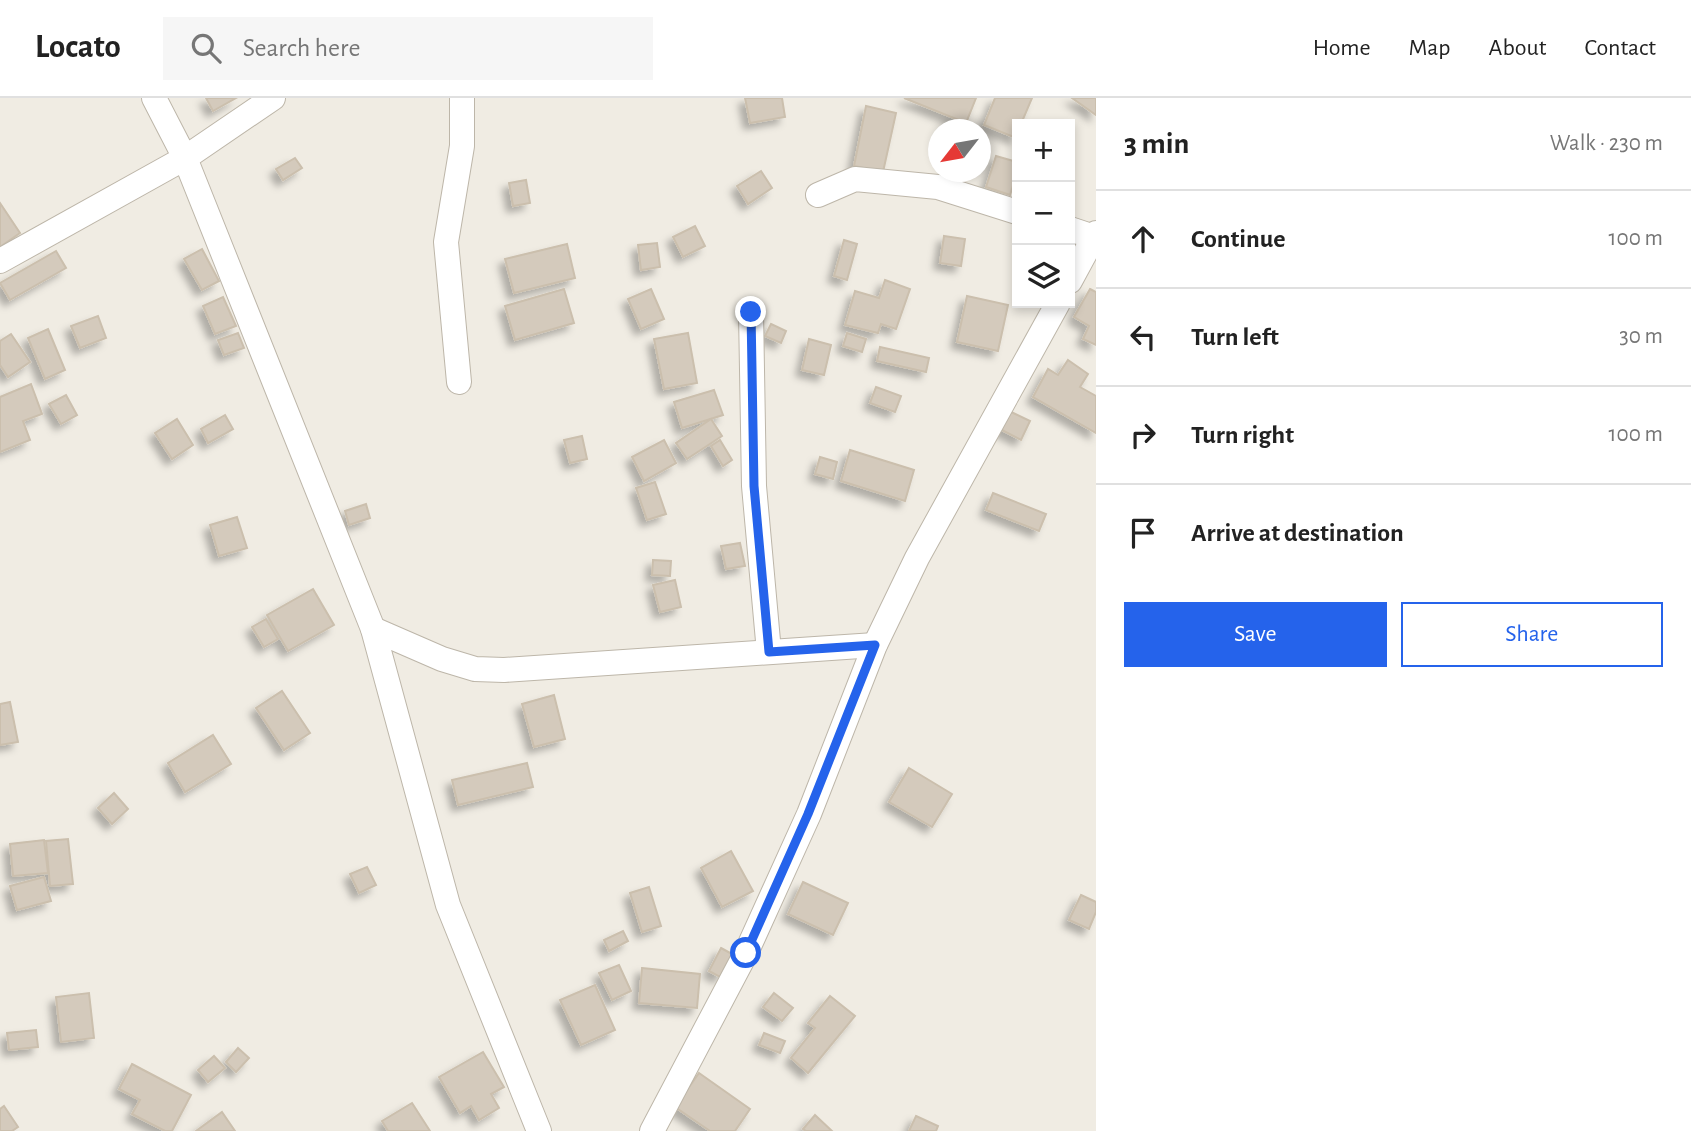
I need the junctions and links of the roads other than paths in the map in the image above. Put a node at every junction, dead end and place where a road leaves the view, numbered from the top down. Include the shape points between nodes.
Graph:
1 (154, 98) edge
2 (273, 98) edge
3 (462, 98) edge
4 (185, 158) junction
5 (818, 195) dead end
6 (1012, 210) edge
7 (1075, 230) edge
8 (1095, 235) edge
9 (0, 261) edge
10 (1075, 272) edge
11 (1055, 308) edge
12 (751, 312) dead end
13 (459, 382) dead end
14 (373, 629) junction
15 (875, 645) junction
16 (769, 652) junction
17 (539, 1131) edge
18 (652, 1131) edge

1 - 4 street
2 - 4 street
3 - 13 street via 462,146 446,242
4 - 9 street
4 - 14 street
5 - 6 street via 855,179 938,187
7 - 8 street
8 - 10 street
11 - 15 street via 917,558
12 - 16 street via 754,486
14 - 16 street via 475,669
14 - 17 street via 448,905
15 - 16 street
15 - 18 street via 746,953

